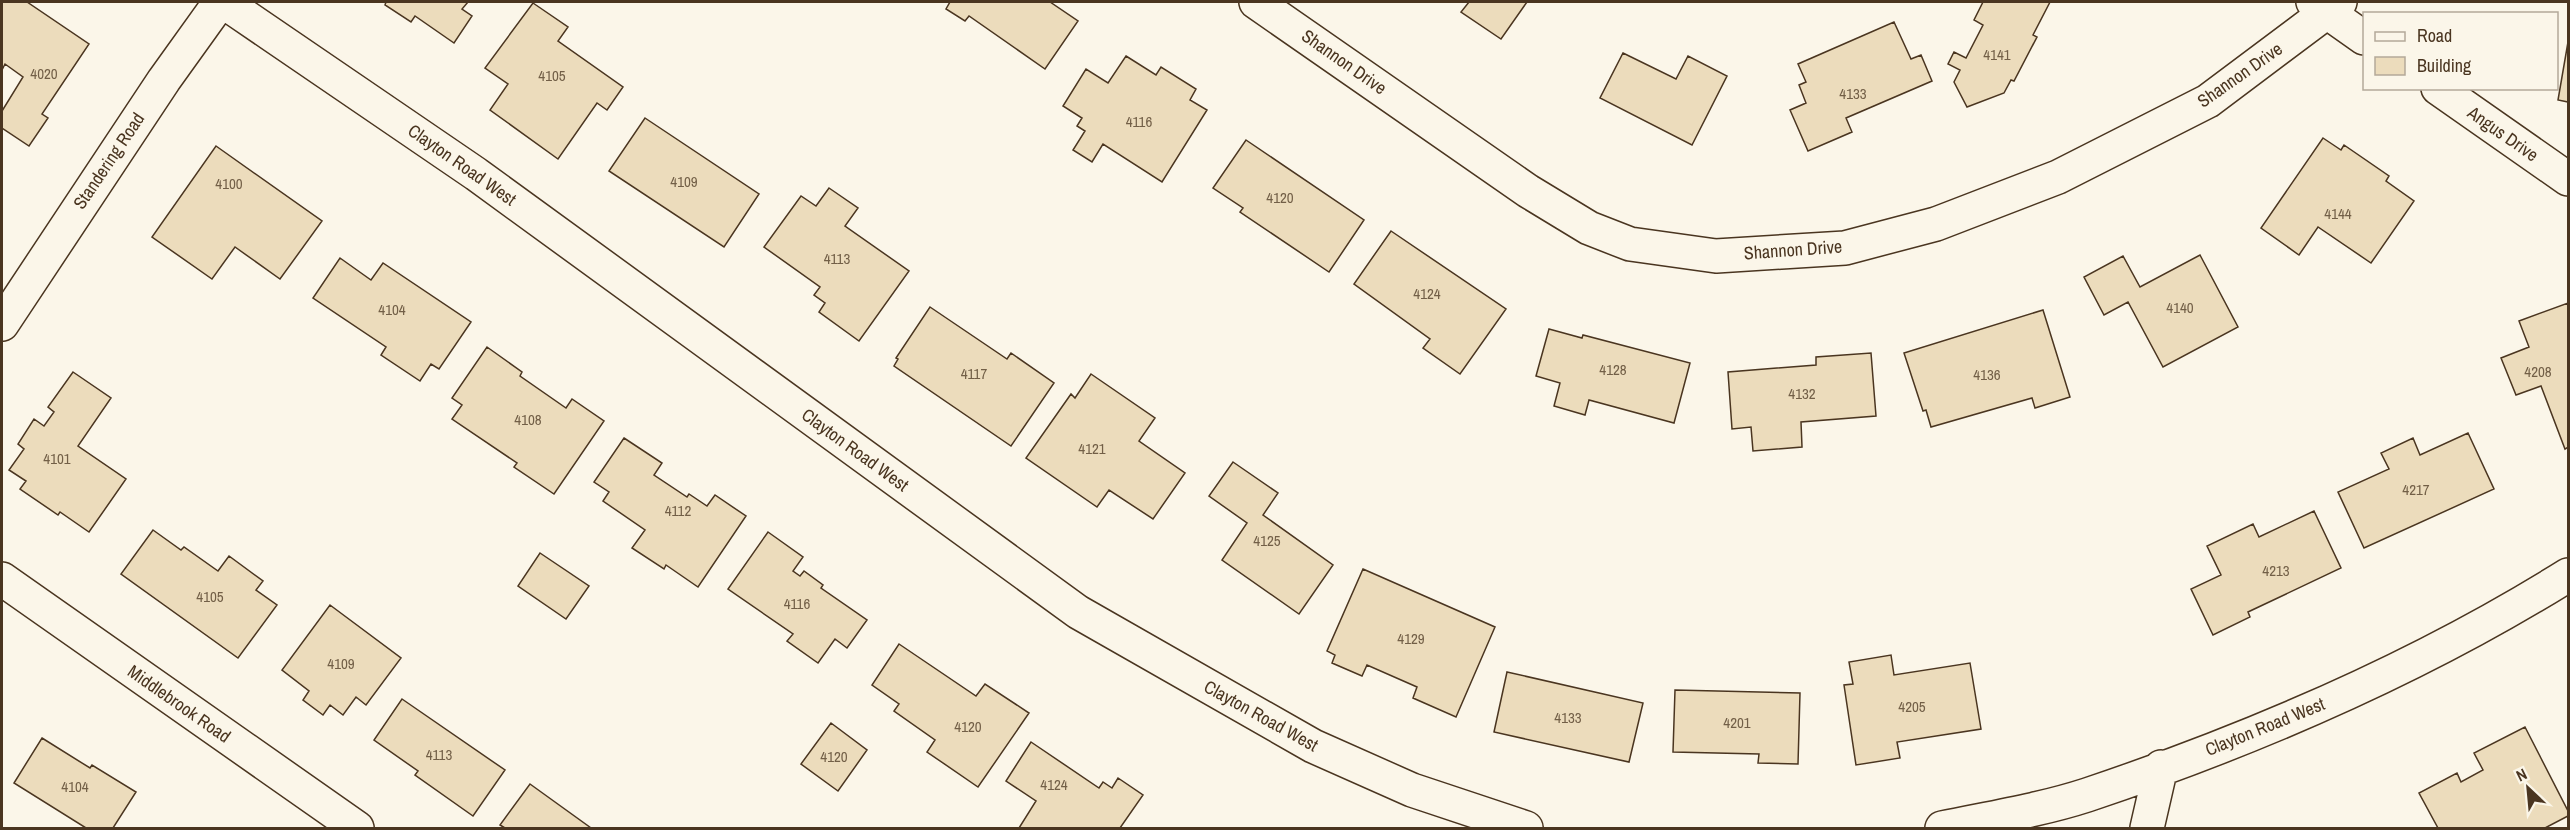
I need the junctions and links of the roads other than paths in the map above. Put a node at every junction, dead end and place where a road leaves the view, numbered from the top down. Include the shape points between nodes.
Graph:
1 (222, 2) edge
2 (1256, 2) edge
3 (2327, 5) edge
4 (2363, 37) edge
5 (2441, 90) edge
6 (2568, 179) edge
7 (2, 324) edge
8 (2568, 575) edge
9 (2, 579) edge
10 (2161, 767) junction
11 (357, 828) edge
12 (1526, 828) edge
13 (1942, 828) edge
14 (2147, 828) edge

1 - 7 street, Standering Road via 164,80
1 - 12 street, Clayton Road West via 476,174 1078,612 1312,746 1412,790
2 - 3 street, Shannon Drive via 1528,191 1589,228 1630,244 1716,256 1845,248 1936,224 2058,177 2208,101
3 - 4 street
5 - 6 street, Angus Drive
8 - 10 street, Clayton Road West via 2420,658 2319,707
9 - 11 street, Middlebrook Road
10 - 13 street, Clayton Road West via 2085,796
10 - 14 street

